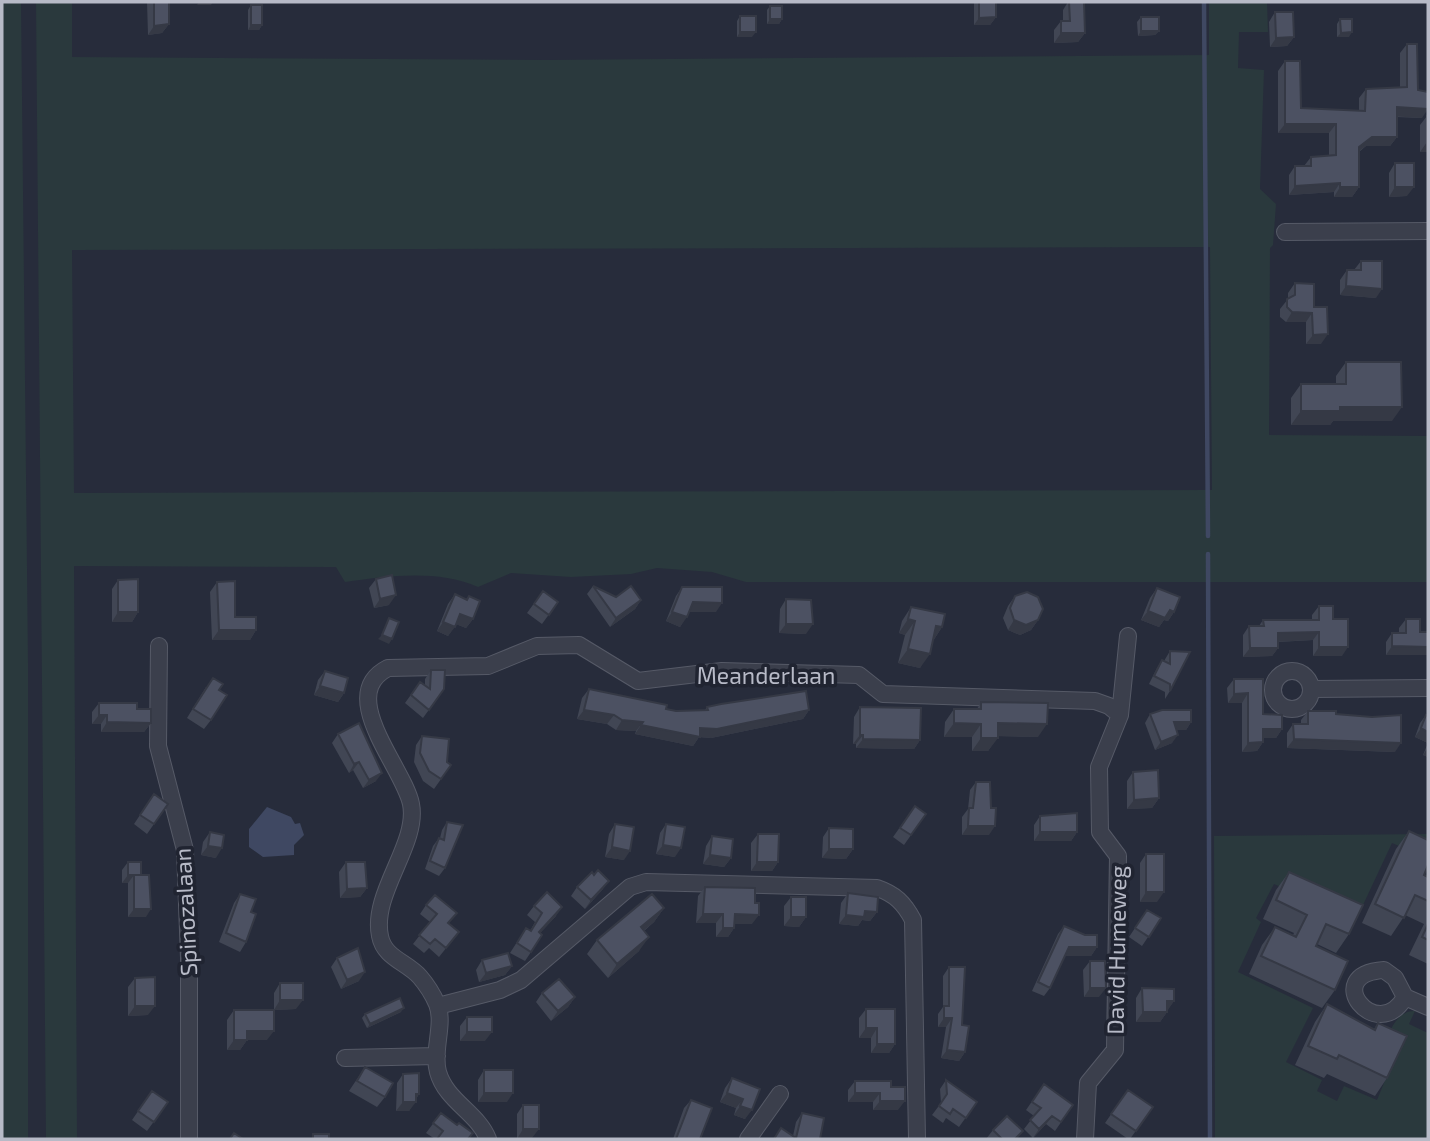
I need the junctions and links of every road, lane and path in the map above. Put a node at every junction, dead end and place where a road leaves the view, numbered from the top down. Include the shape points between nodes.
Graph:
1 (1428, 231) edge
2 (1285, 232) dead end
3 (1128, 636) dead end
4 (159, 646) dead end
5 (1428, 688) edge
6 (1312, 689) dead end
7 (1120, 715) junction
8 (1405, 997) dead end
9 (438, 1006) junction
10 (1428, 1007) edge
11 (436, 1056) junction
12 (345, 1058) dead end
13 (780, 1094) dead end
14 (189, 1139) edge
15 (488, 1139) edge
16 (748, 1139) edge
17 (917, 1139) edge
18 (1085, 1139) edge

1 - 2 street
3 - 7 street, David Humeweg
4 - 14 street, Spinozalaan via 158,746 185,850 190,958
5 - 6 street
7 - 9 street, Meanderlaan via 1095,701 883,694 859,675 722,671 638,681 579,645 537,646 488,666 388,668 375,675 369,690 372,722 412,805 408,835 379,915 380,939 392,957 419,976
7 - 18 street, David Humeweg via 1099,767 1100,832 1118,856 1115,1050 1088,1083
8 - 10 street
9 - 11 street
9 - 17 street via 521,980 630,887 646,882 877,888 904,904 913,920
11 - 12 street
11 - 15 street via 449,1094 485,1130
13 - 16 street

